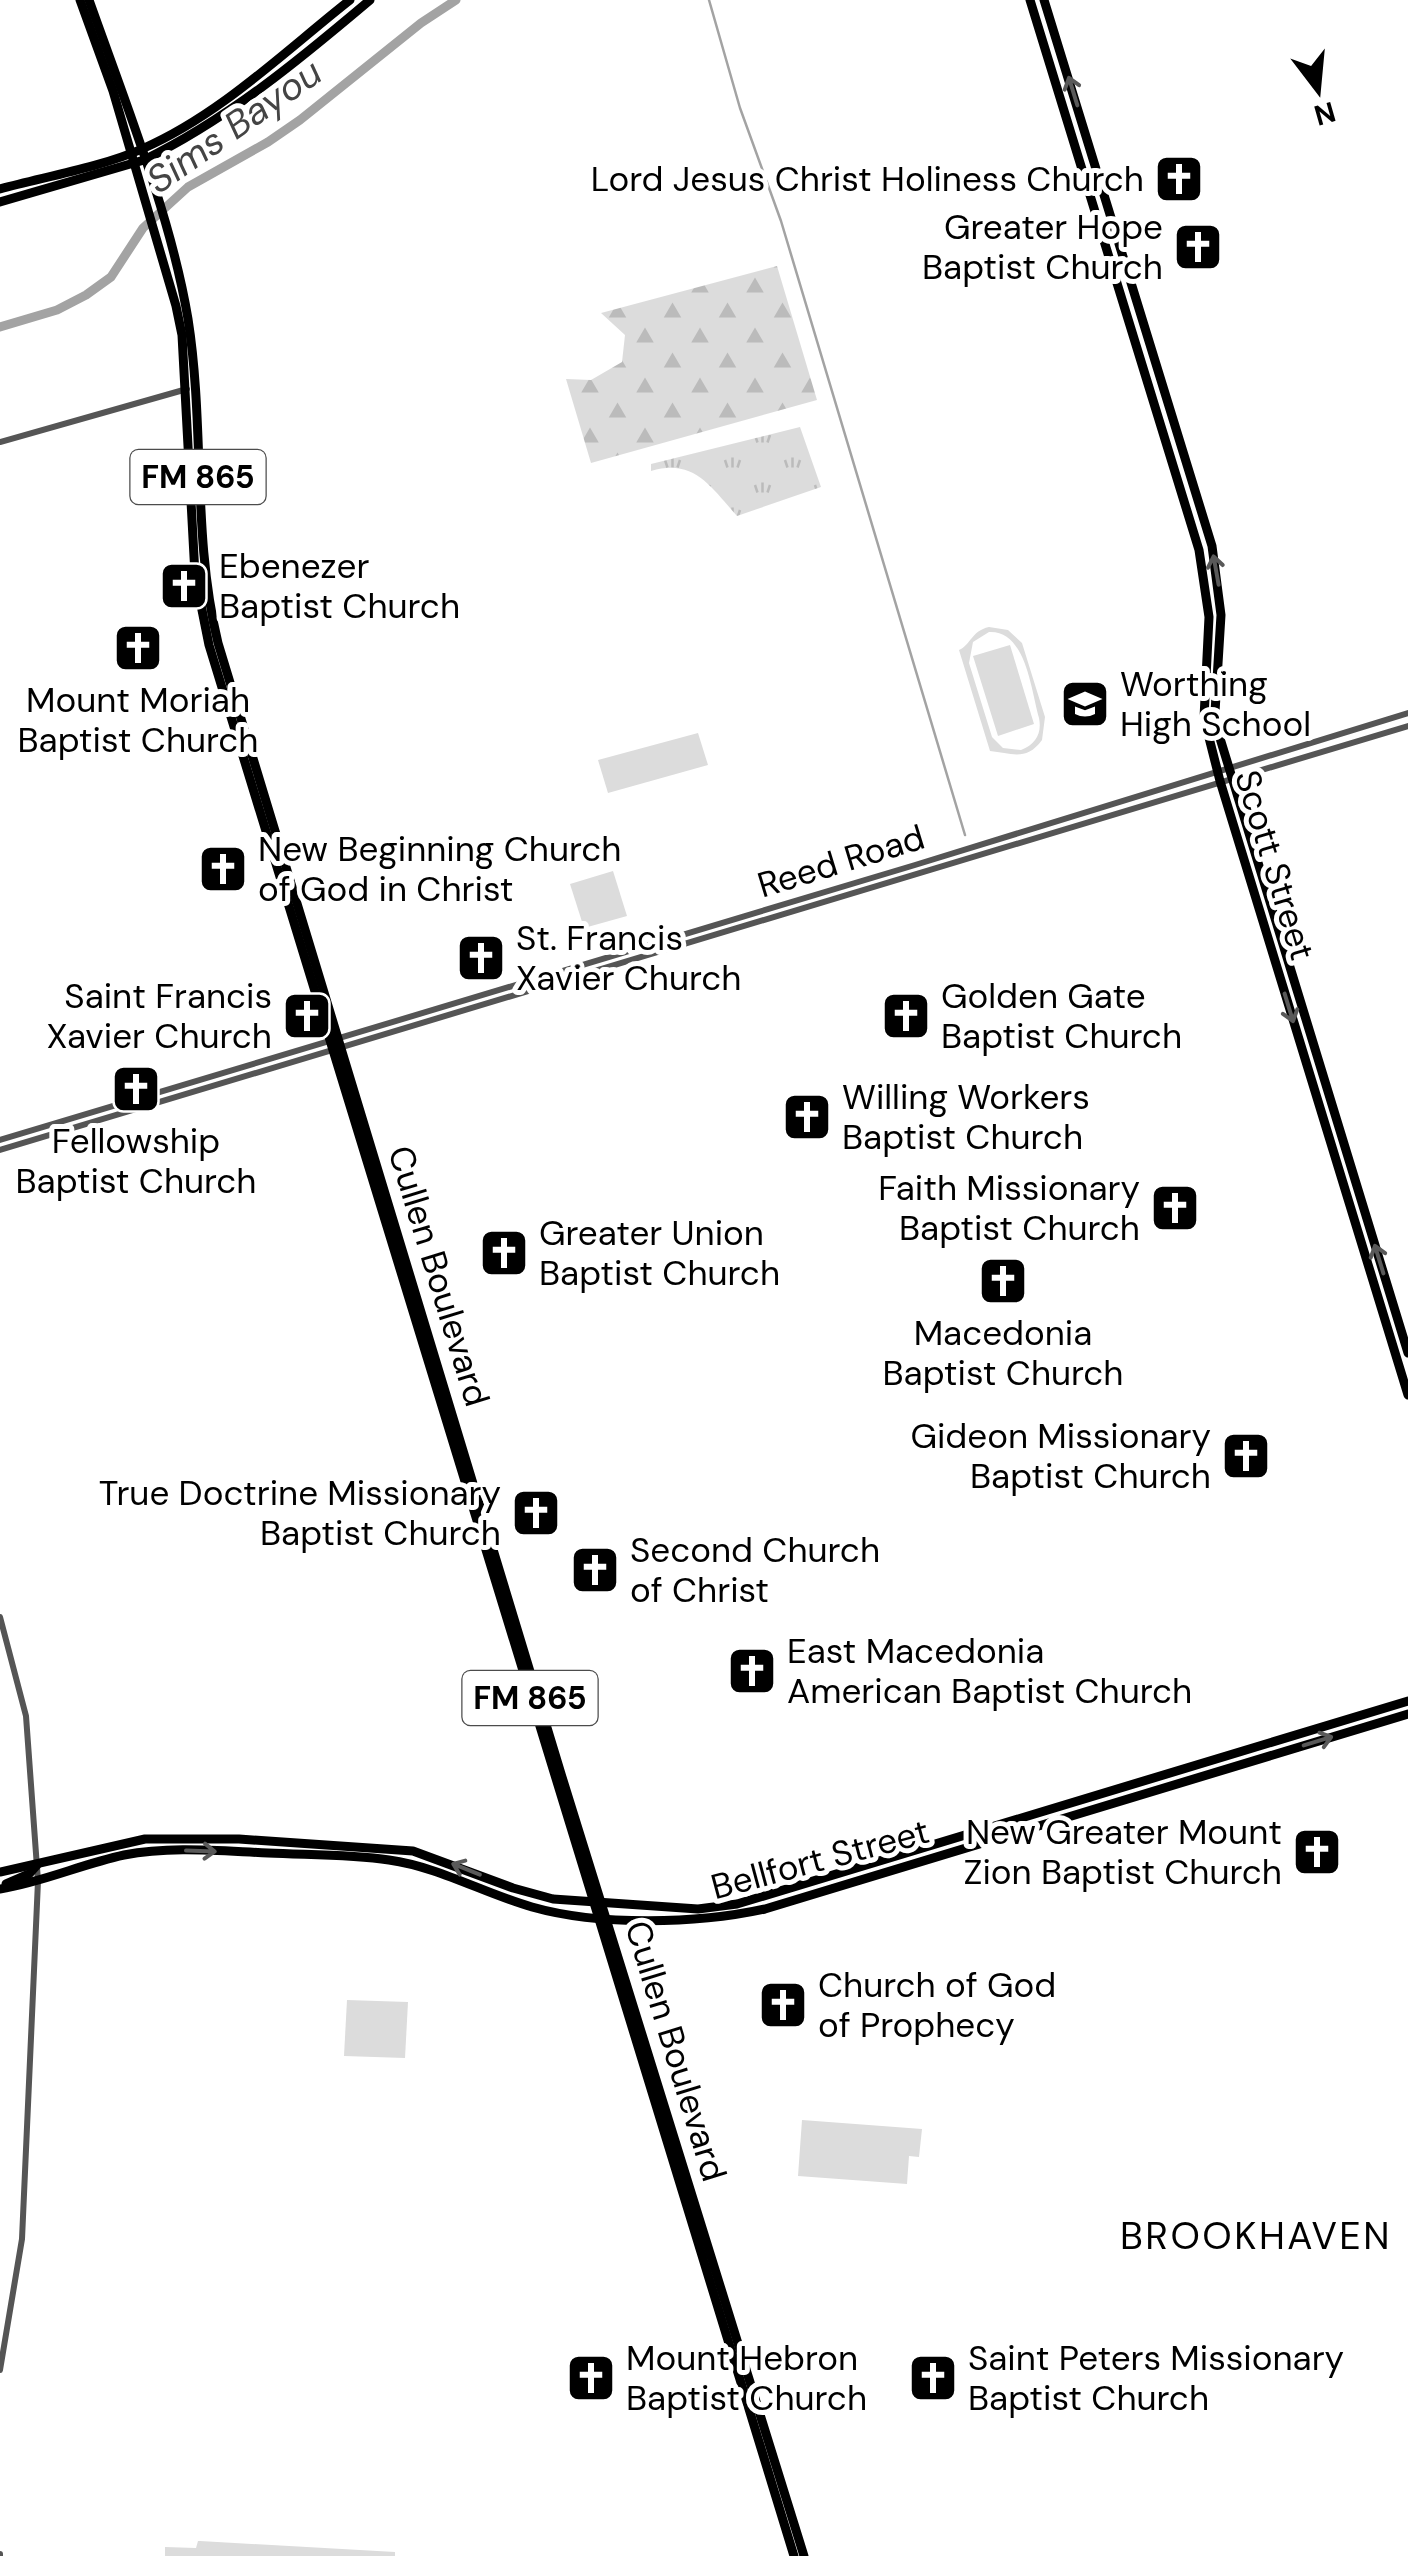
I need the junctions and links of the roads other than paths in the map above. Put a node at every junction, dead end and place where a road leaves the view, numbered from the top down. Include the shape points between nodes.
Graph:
1 (80, 0) edge
2 (89, 0) edge
3 (350, 0) edge
4 (370, 0) edge
5 (1030, 0) edge
6 (1044, 0) edge
7 (216, 105) junction
8 (223, 115) junction
9 (1089, 144) junction
10 (1075, 148) junction
11 (137, 156) junction
12 (0, 189) edge
13 (0, 202) edge
14 (189, 389) junction
15 (0, 442) edge
16 (192, 445) junction
17 (190, 497) junction
18 (201, 526) junction
19 (232, 705) junction
20 (1408, 713) edge
21 (1408, 726) edge
22 (1224, 775) junction
23 (336, 1044) junction
24 (35, 1134) junction
25 (0, 1140) edge
26 (0, 1150) edge
27 (1408, 1352) edge
28 (1408, 1396) edge
29 (0, 1617) edge
30 (1405, 1702) edge
31 (1406, 1714) edge
32 (1282, 1740) junction
33 (1286, 1751) junction
34 (1123, 1788) junction
35 (1126, 1799) junction
36 (166, 1838) junction
37 (240, 1840) junction
38 (312, 1843) junction
39 (385, 1847) junction
40 (100, 1849) junction
41 (166, 1849) junction
42 (238, 1852) junction
43 (312, 1855) junction
44 (73, 1856) junction
45 (385, 1859) junction
46 (104, 1860) junction
47 (37, 1865) junction
48 (0, 1872) edge
49 (38, 1881) junction
50 (0, 1888) edge
51 (512, 1888) junction
52 (806, 1891) junction
53 (508, 1899) junction
54 (597, 1903) junction
55 (601, 1917) junction
56 (736, 2352) junction
57 (0, 2370) edge
58 (794, 2556) edge
59 (804, 2556) edge

1 - 11 main road, Cullen Boulevard / FM 865
2 - 11 main road, Cullen Boulevard / FM 865
3 - 7 main road
4 - 8 main road
5 - 10 main road, Scott Street
9 -> 6 main road, Scott Street
7 - 8 main road
7 - 11 main road
8 - 11 main road
9 - 10 main road
22 -> 9 main road, Scott Street via 1215,712 1221,616 1212,546
10 - 22 main road, Scott Street via 1199,550 1209,617 1204,718
11 - 12 main road
11 - 13 main road
11 - 14 main road, Cullen Boulevard / FM 865 via 188,321
14 - 15 street
14 - 16 main road, Cullen Boulevard / FM 865
16 - 17 main road, Cullen Boulevard / FM 865
16 - 18 main road, Cullen Boulevard / FM 865
17 - 18 main road
17 - 19 main road, Cullen Boulevard / FM 865 via 200,606
18 - 19 main road, Cullen Boulevard / FM 865 via 210,611
19 - 23 main road, Cullen Boulevard / FM 865
20 - 22 street, Reed Road
21 - 22 street, Reed Road
22 - 23 street, Reed Road
27 -> 22 main road, Scott Street
22 -> 28 main road, Scott Street
23 - 24 street, Reed Road
23 - 54 main road, Cullen Boulevard / FM 865
24 - 25 street, Reed Road
24 - 26 street, Reed Road
29 - 47 street via 26,1716
30 - 31 main road
30 - 32 main road, Bellfort Street
33 -> 31 main road, Bellfort Street
32 - 33 main road
32 - 34 main road, Bellfort Street
33 - 35 main road, Bellfort Street
34 - 35 main road
34 - 52 main road, Bellfort Street
35 - 52 main road, Bellfort Street
36 - 37 main road, Bellfort Street
36 - 40 main road, Bellfort Street
36 - 41 main road
37 - 38 main road, Bellfort Street
37 - 42 main road
38 - 39 main road, Bellfort Street
38 - 43 main road
39 - 45 main road
51 -> 39 main road, Bellfort Street via 435,1857
40 - 44 main road, Bellfort Street
40 - 46 main road
41 -> 42 main road, Bellfort Street
41 - 46 main road, Bellfort Street
42 - 43 main road, Bellfort Street
43 - 45 main road, Bellfort Street
44 - 47 main road, Bellfort Street
44 - 49 main road
45 - 53 main road, Bellfort Street
46 - 49 main road, Bellfort Street
47 - 48 main road, Bellfort Street
47 - 49 street
47 - 50 main road
49 - 50 main road, Bellfort Street
49 - 57 street via 22,2239
51 - 53 main road
51 - 54 main road, Bellfort Street
52 - 54 main road, Bellfort Street via 698,1909
52 - 55 main road, Bellfort Street via 765,1909 708,1920
53 - 55 main road, Bellfort Street
54 - 55 main road, Cullen Boulevard / FM 865
55 - 56 main road, Cullen Boulevard / FM 865
56 - 58 main road, Cullen Boulevard / FM 865
56 - 59 main road, Cullen Boulevard / FM 865

